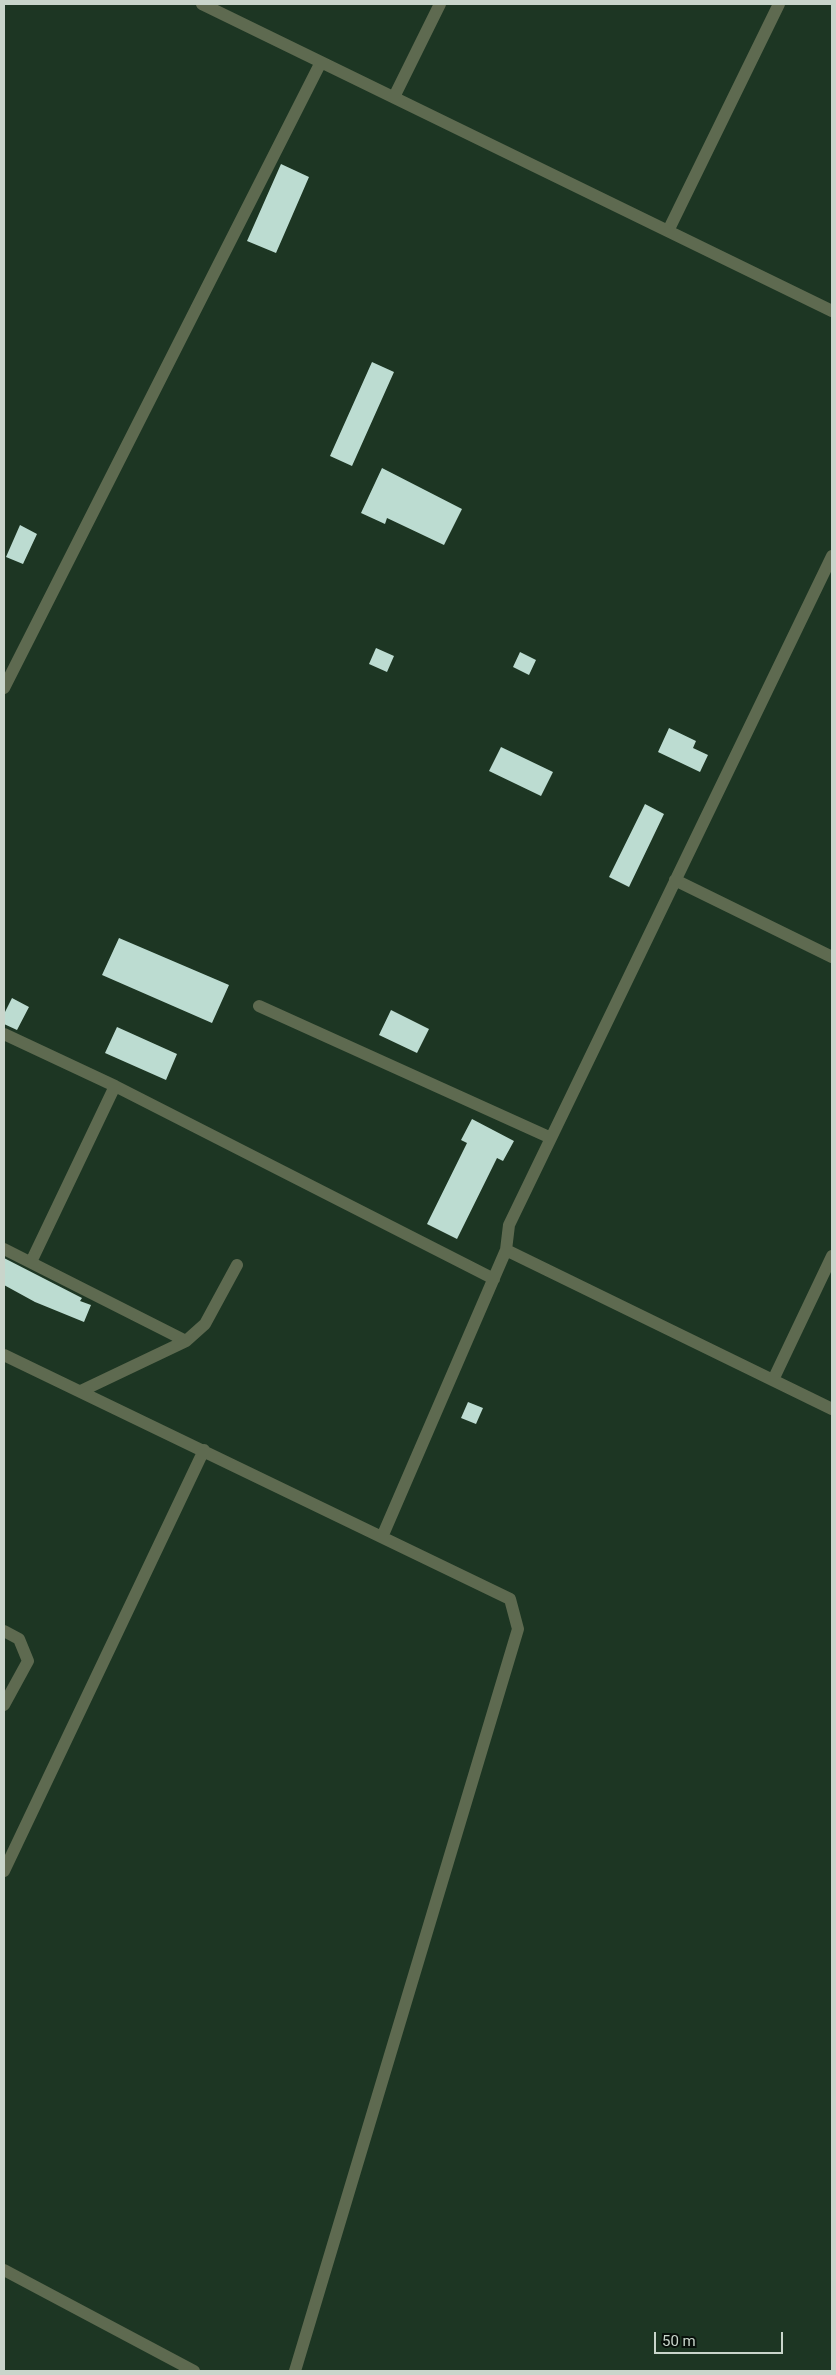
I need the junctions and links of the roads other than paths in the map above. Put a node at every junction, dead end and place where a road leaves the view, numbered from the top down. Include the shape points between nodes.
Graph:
1 (202, 4) edge
2 (440, 4) edge
3 (779, 4) edge
4 (321, 62) junction
5 (394, 97) junction
6 (668, 231) junction
7 (832, 311) edge
8 (832, 556) edge
9 (4, 688) edge
10 (675, 880) junction
11 (832, 957) edge
12 (259, 1006) dead end
13 (4, 1034) edge
14 (115, 1086) junction
15 (551, 1138) junction
16 (4, 1249) edge
17 (506, 1250) junction
18 (832, 1256) edge
19 (31, 1262) junction
20 (237, 1265) dead end
21 (494, 1279) junction
22 (186, 1341) junction
23 (4, 1355) edge
24 (773, 1380) junction
25 (81, 1391) junction
26 (832, 1409) edge
27 (204, 1450) junction
28 (382, 1537) junction
29 (4, 1631) edge
30 (4, 1705) edge
31 (4, 1871) edge
32 (4, 2270) edge
33 (194, 2371) edge
34 (295, 2371) edge

1 - 4 lane
2 - 5 lane
3 - 6 lane
4 - 5 lane
4 - 9 lane
5 - 6 lane
6 - 7 lane
8 - 10 lane
10 - 11 lane
10 - 15 lane
12 - 15 lane
13 - 14 lane
14 - 19 lane
14 - 21 lane
15 - 17 lane via 509,1225
16 - 19 lane
17 - 21 lane
17 - 24 lane
18 - 24 lane
19 - 22 lane
20 - 22 lane via 205,1324
21 - 28 lane
22 - 25 lane
23 - 25 lane
24 - 26 lane
25 - 27 lane
27 - 28 lane
27 - 31 lane
28 - 34 lane via 510,1599 518,1629
29 - 30 lane via 18,1638 28,1661
32 - 33 lane

